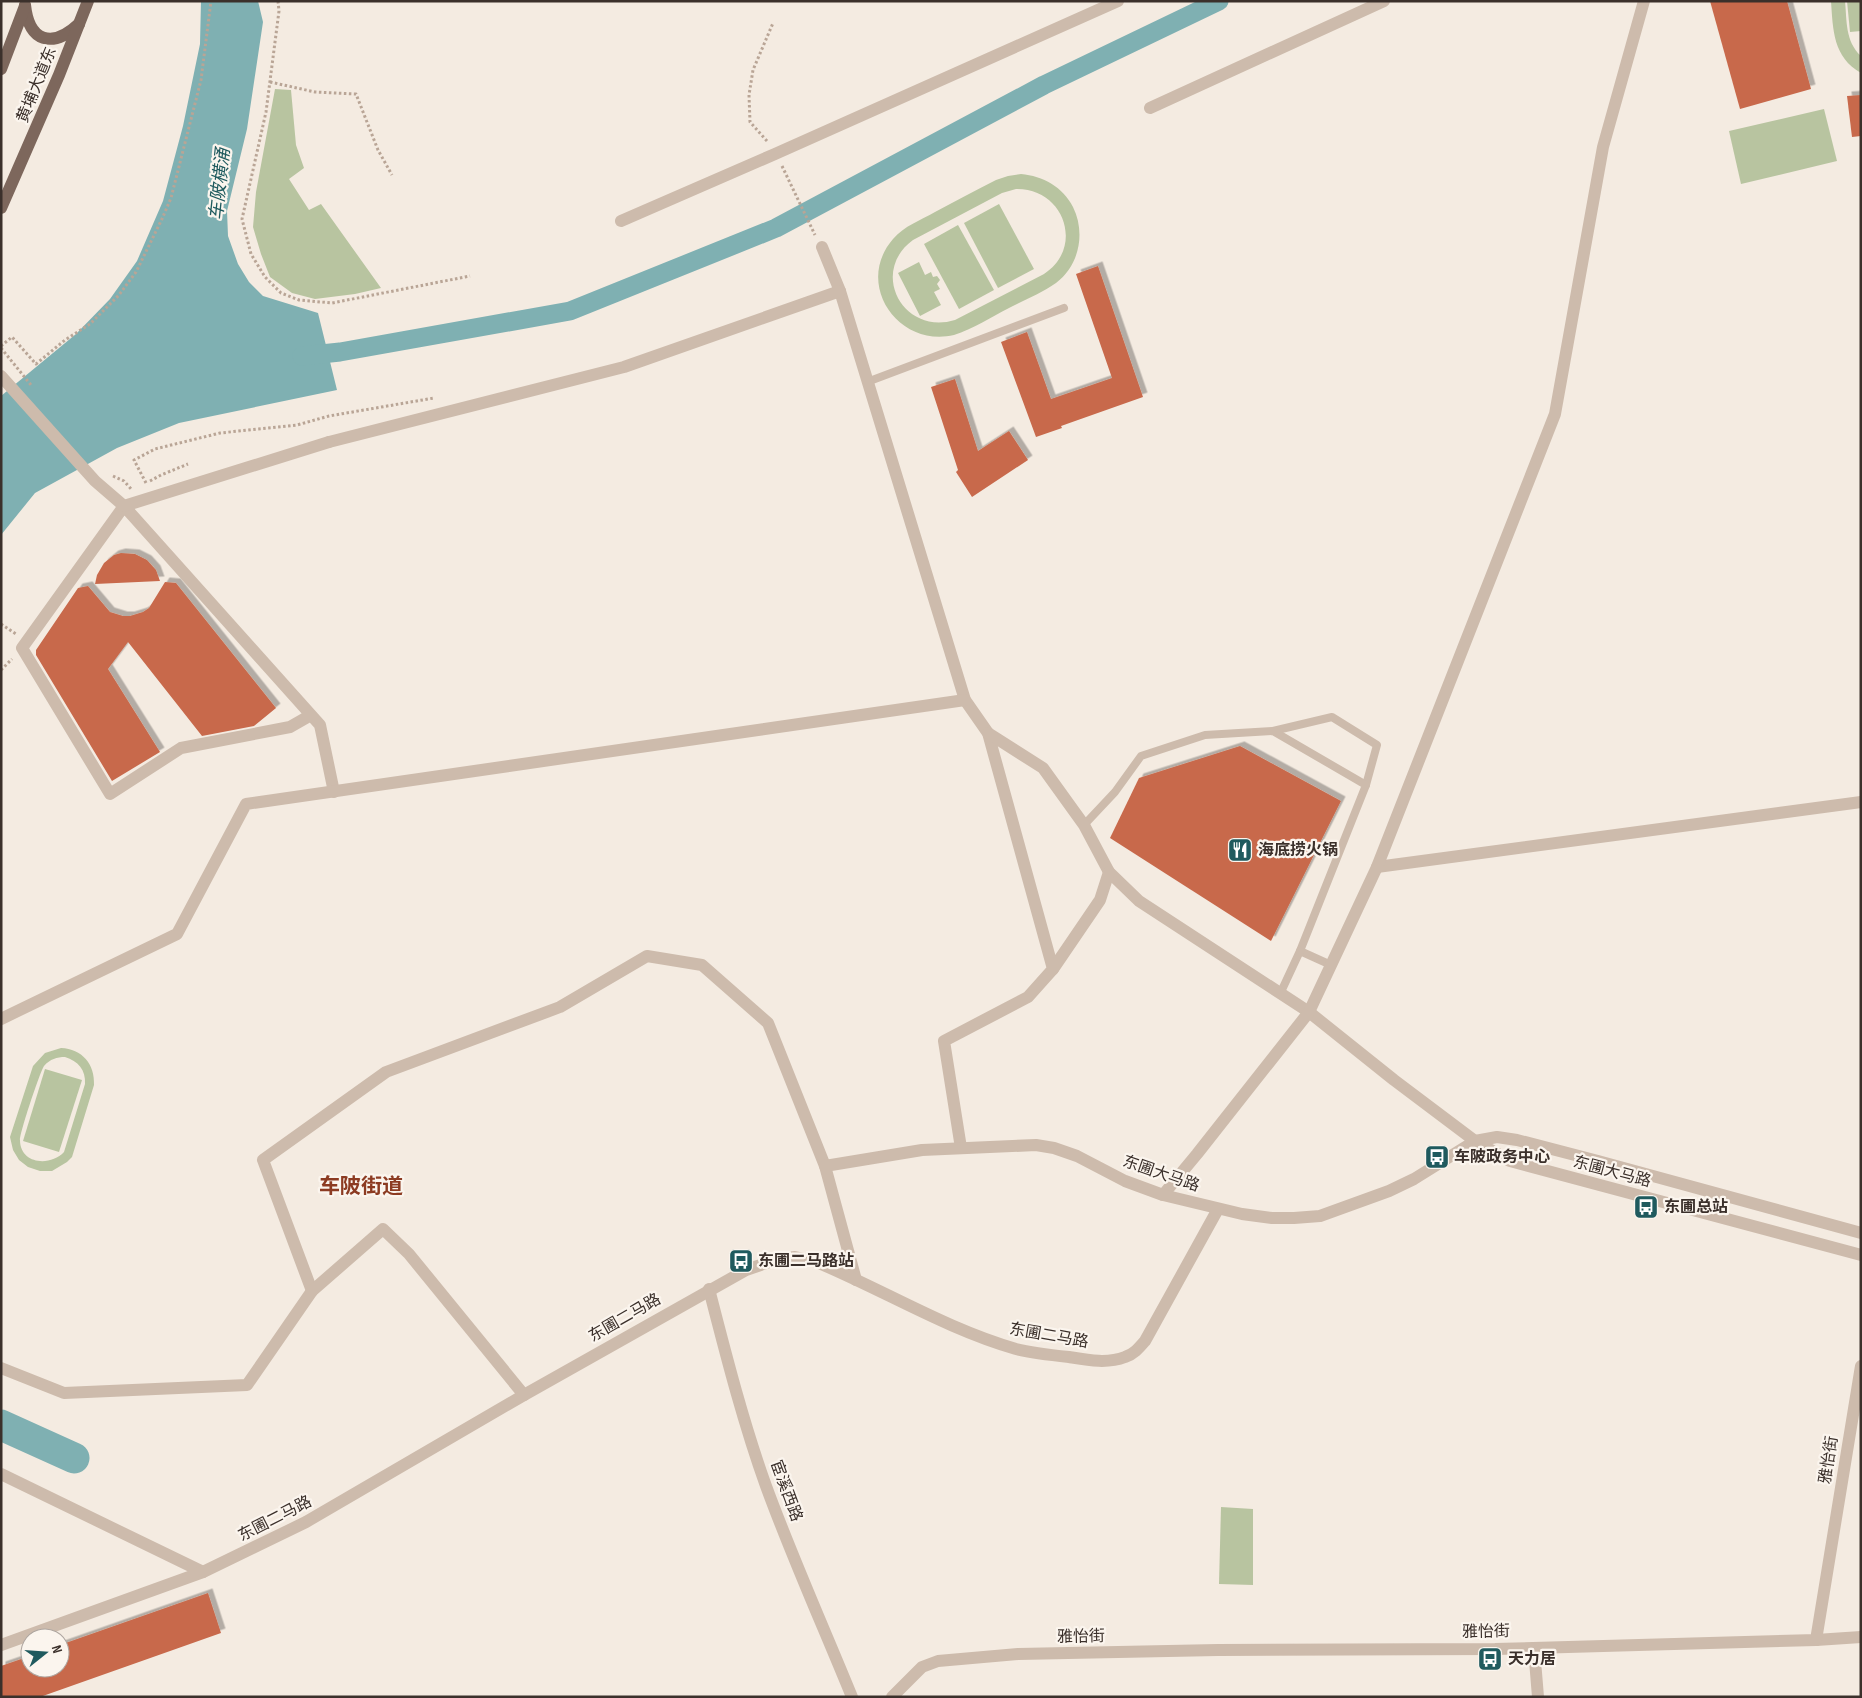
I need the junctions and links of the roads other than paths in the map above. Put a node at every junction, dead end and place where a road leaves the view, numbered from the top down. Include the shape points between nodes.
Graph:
1 (88, 1) edge
2 (1118, 1) edge
3 (1384, 1) edge
4 (1644, 1) edge
5 (26, 3) edge
6 (79, 24) junction
7 (1, 69) edge
8 (1150, 108) dead end
9 (1, 208) edge
10 (621, 220) dead end
11 (822, 248) road end
12 (840, 291) junction
13 (1064, 308) dead end
14 (1, 376) edge
15 (868, 382) junction
16 (124, 506) junction
17 (965, 700) junction
18 (311, 715) junction
19 (1273, 731) junction
20 (988, 733) junction
21 (1366, 785) junction
22 (334, 792) junction
23 (1861, 802) edge
24 (1084, 825) junction
25 (1377, 866) junction
26 (1109, 872) junction
27 (1300, 951) junction
28 (1331, 965) junction
29 (1053, 969) junction
30 (1280, 994) junction
31 (1309, 1012) junction
32 (1, 1019) edge
33 (1475, 1141) junction
34 (961, 1148) junction
35 (825, 1166) junction
36 (1163, 1195) junction
37 (1218, 1209) junction
38 (1861, 1233) edge
39 (1861, 1255) edge
40 (856, 1280) junction
41 (709, 1289) junction
42 (312, 1291) junction
43 (1861, 1366) edge
44 (1, 1368) edge
45 (524, 1395) junction
46 (1, 1474) edge
47 (203, 1572) junction
48 (1861, 1637) edge
49 (1816, 1640) junction
50 (1, 1645) edge
51 (1534, 1648) junction
52 (852, 1697) edge
53 (892, 1697) edge
54 (1538, 1697) edge

1 - 6 main road, 黄埔大道东
2 - 10 street
3 - 8 street
4 - 25 street via 1603,147 1554,414
5 - 6 main road via 29,25 43,38 62,37
5 - 7 main road
6 - 9 main road, 黄埔大道东
11 - 12 street
12 - 15 street
12 - 16 street via 624,367 329,442
13 - 15 lane
14 - 16 street via 95,481
15 - 17 street
16 - 18 street
16 - 18 street via 22,648 110,794 181,748 290,727
17 - 20 street
17 - 22 street
18 - 22 street via 320,725
19 - 21 lane
19 - 21 lane via 1332,717 1377,745
19 - 24 lane via 1205,735 1141,756 1115,792
20 - 24 street via 1044,768
20 - 29 street
21 - 27 lane
22 - 32 street via 246,804 177,934
23 - 25 street
24 - 26 street
25 - 28 street
26 - 29 street via 1100,900
26 - 30 street via 1139,901
27 - 28 lane
27 - 30 lane
28 - 31 street
29 - 34 street via 1028,997 944,1041
30 - 31 street
31 - 33 street
31 - 36 street
33 - 37 street, 东圃大马路 via 1414,1179 1320,1216 1272,1218
33 - 38 street, 东圃大马路 via 1497,1137 1517,1140
33 - 39 street, 东圃大马路 via 1510,1161
34 - 35 street, 东圃大马路 via 922,1150
34 - 36 street, 东圃大马路 via 1036,1145 1054,1148
35 - 40 street
35 - 42 street via 768,1023 702,966 647,956 560,1007 386,1072 263,1160
36 - 37 street, 东圃大马路
37 - 40 street, 东圃二马路 via 1145,1341 1136,1351 1110,1361 1041,1354 1001,1344
40 - 41 street, 东圃二马路 via 814,1261 794,1256 762,1264
41 - 45 street, 东圃二马路
41 - 52 street, 宦溪西路 via 766,1486
42 - 44 street via 247,1385 64,1393
42 - 45 street via 383,1229 409,1254
43 - 49 street, 雅怡街
45 - 47 street, 东圃二马路 via 306,1522
46 - 47 street
47 - 50 street, 东圃二马路
48 - 49 street
49 - 51 street, 雅怡街
51 - 53 street, 雅怡街 via 1218,1650 963,1658 922,1667
51 - 54 street

